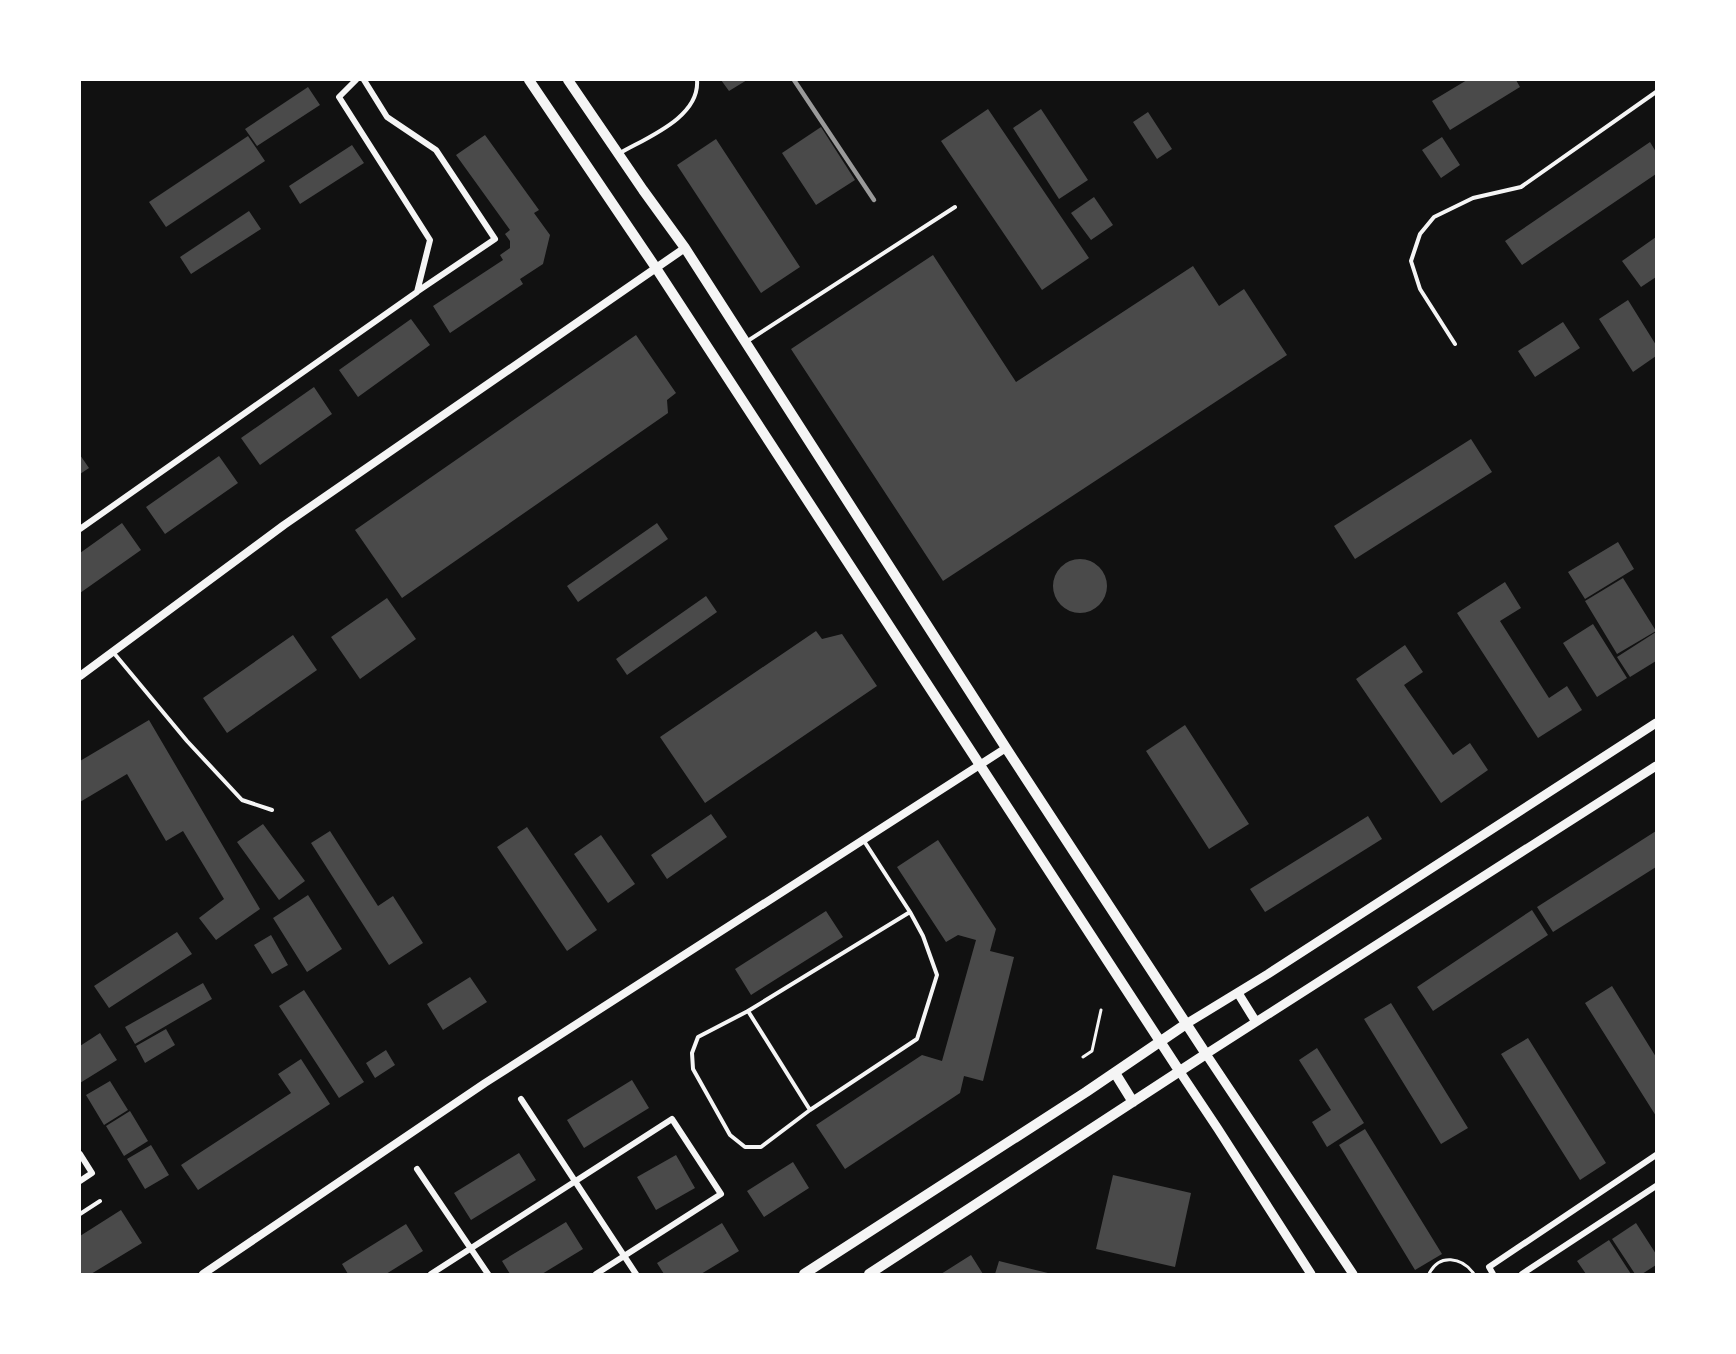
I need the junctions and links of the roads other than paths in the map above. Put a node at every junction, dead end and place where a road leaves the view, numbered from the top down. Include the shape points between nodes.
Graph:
1 (356, 80) edge
2 (364, 80) edge
3 (529, 80) edge
4 (568, 80) edge
5 (697, 80) edge
6 (1656, 92) edge
7 (618, 154) junction
8 (955, 207) dead end
9 (685, 248) junction
10 (656, 268) junction
11 (417, 292) junction
12 (746, 343) junction
13 (1455, 344) dead end
14 (80, 529) edge
15 (113, 651) junction
16 (80, 676) edge
17 (1656, 723) edge
18 (1006, 748) junction
19 (980, 766) junction
20 (1656, 766) edge
21 (272, 810) dead end
22 (864, 841) junction
23 (910, 912) junction
24 (1238, 993) junction
25 (748, 1011) junction
26 (1256, 1022) junction
27 (1186, 1024) junction
28 (1160, 1042) junction
29 (1206, 1054) junction
30 (1180, 1072) junction
31 (1114, 1073) junction
32 (521, 1099) dead end
33 (1133, 1102) junction
34 (810, 1110) junction
35 (80, 1154) edge
36 (1656, 1155) edge
37 (417, 1169) dead end
38 (80, 1181) edge
39 (575, 1181) junction
40 (1656, 1186) edge
41 (100, 1201) dead end
42 (80, 1214) edge
43 (471, 1249) junction
44 (624, 1256) junction
45 (203, 1275) edge
46 (431, 1275) edge
47 (488, 1275) edge
48 (596, 1275) edge
49 (636, 1275) edge
50 (804, 1275) edge
51 (869, 1275) edge
52 (1311, 1275) edge
53 (1353, 1275) edge
54 (1493, 1275) edge
55 (1522, 1275) edge

1 - 11 street via 339,97 430,240
2 - 11 street via 387,117 436,150 495,239
3 - 10 main road
4 - 7 main road
5 - 7 lane via 696,96 678,120
6 - 13 lane via 1521,187 1473,198 1434,217 1420,234 1410,261 1416,280
7 - 9 main road
8 - 12 lane
9 - 10 street
9 - 12 main road
10 - 15 street via 284,525
10 - 19 main road
11 - 14 street
12 - 18 main road
15 - 16 street
15 - 21 lane via 242,800
17 - 24 main road
18 - 19 street
18 - 27 main road
19 - 22 street
19 - 28 main road
20 - 26 main road
22 - 23 lane
22 - 45 street via 485,1083
23 - 25 lane
23 - 34 lane via 937,975 916,1039
24 - 26 main road
24 - 27 main road
25 - 34 lane
25 - 34 lane via 698,1037 692,1053 693,1069 730,1135 745,1147 761,1147
26 - 29 main road
27 - 28 main road
27 - 29 main road
28 - 30 main road
28 - 31 main road
29 - 30 main road
29 - 53 main road
30 - 33 main road
30 - 52 main road
31 - 33 main road
31 - 50 main road
32 - 39 street
33 - 51 main road
35 - 38 street via 92,1173
36 - 54 street via 1489,1268
37 - 43 street
39 - 43 street
39 - 44 street
39 - 44 street via 672,1119 721,1194
40 - 55 street
41 - 42 lane
43 - 46 street
43 - 47 street
44 - 48 street
44 - 49 street

